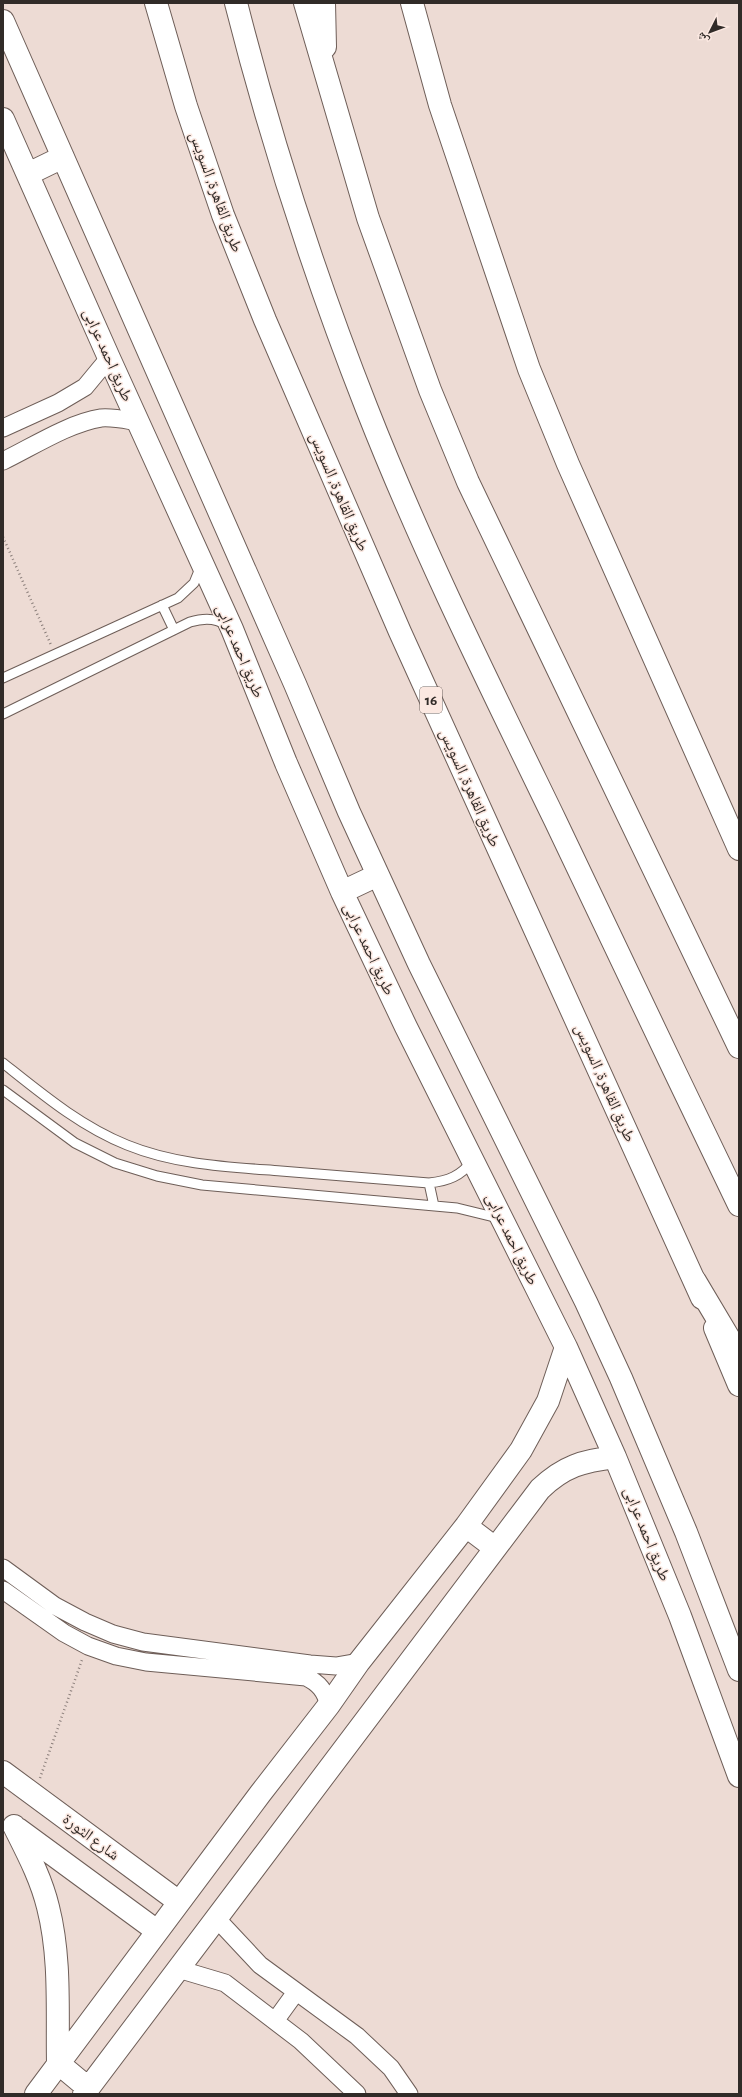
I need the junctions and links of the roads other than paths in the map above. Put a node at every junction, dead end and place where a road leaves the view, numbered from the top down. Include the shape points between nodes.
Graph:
1 (156, 3) edge
2 (236, 3) edge
3 (305, 3) edge
4 (324, 3) edge
5 (412, 3) edge
6 (3, 21) edge
7 (324, 70) junction
8 (3, 118) edge
9 (63, 158) junction
10 (28, 174) junction
11 (109, 358) junction
12 (58, 403) junction
13 (138, 422) junction
14 (3, 428) edge
15 (70, 428) junction
16 (3, 462) edge
17 (202, 563) junction
18 (162, 605) junction
19 (232, 629) junction
20 (174, 630) junction
21 (3, 678) edge
22 (3, 714) edge
23 (739, 849) edge
24 (378, 875) junction
25 (342, 892) junction
26 (739, 1047) edge
27 (3, 1063) edge
28 (3, 1090) edge
29 (473, 1160) junction
30 (429, 1183) junction
31 (739, 1205) edge
32 (434, 1206) junction
33 (502, 1219) junction
34 (695, 1281) junction
35 (566, 1347) junction
36 (739, 1355) edge
37 (739, 1385) edge
38 (615, 1457) junction
39 (466, 1526) junction
40 (495, 1548) junction
41 (3, 1568) edge
42 (3, 1590) edge
43 (359, 1662) junction
44 (739, 1670) edge
45 (329, 1705) junction
46 (3, 1772) edge
47 (739, 1776) edge
48 (8, 1821) edge
49 (179, 1902) junction
50 (216, 1918) junction
51 (157, 1931) junction
52 (178, 1969) junction
53 (296, 1992) junction
54 (275, 2021) junction
55 (58, 2063) junction
56 (86, 2091) edge
57 (36, 2094) edge
58 (357, 2094) edge
59 (410, 2094) edge

1 - 34 main road, طريق القاهرة, السويس / 16 via 186,106 221,208 264,320 403,639
2 - 31 main road via 312,260 367,410 426,549 483,672
3 - 7 main road
4 - 7 main road
5 - 23 main road via 440,105 529,369 568,464
6 - 9 main road
7 - 26 main road via 368,218 400,310 468,482
8 - 10 main road, طريق احمد عرابى
9 - 10 main road
9 - 24 main road
10 - 11 main road, طريق احمد عرابى
11 - 12 street via 85,387
11 - 13 main road, طريق احمد عرابى
12 - 14 street
12 - 15 street
13 - 15 street via 120,418 101,418
13 - 17 main road, طريق احمد عرابى
15 - 16 street
17 - 18 lane via 194,584 187,592
17 - 19 main road, طريق احمد عرابى
18 - 20 lane
18 - 21 lane
19 - 20 lane via 223,622 201,619
19 - 25 main road, طريق احمد عرابى
20 - 22 lane
24 - 25 main road
24 - 44 main road via 621,1378 686,1532
25 - 29 main road, طريق احمد عرابى
27 - 30 lane via 53,1103 88,1126 127,1144 167,1158 209,1166
28 - 32 lane via 75,1143 115,1163 157,1176 202,1184
29 - 30 lane via 455,1177 443,1182
29 - 33 main road, طريق احمد عرابى
30 - 32 lane
32 - 33 lane via 465,1209
33 - 35 main road, طريق احمد عرابى
34 - 36 main road
34 - 37 main road, طريق القاهرة, السويس / 16
35 - 38 main road, طريق احمد عرابى
35 - 39 main road via 556,1384 540,1418 521,1450
38 - 40 main road via 580,1463 552,1478 540,1489
38 - 47 main road, طريق احمد عرابى via 680,1616
39 - 40 main road
39 - 43 main road
40 - 50 main road
41 - 43 street via 55,1606 85,1622 113,1634 143,1642 324,1665 336,1666
42 - 45 street via 59,1630 88,1646 116,1656 146,1662 306,1677 324,1690
43 - 45 main road
45 - 49 main road
46 - 49 main road, شارع الثورة
48 - 51 main road
48 - 55 main road via 34,1865 48,1907 56,1951
49 - 51 main road
50 - 52 main road
50 - 53 street via 260,1965
51 - 55 main road
52 - 54 street via 225,1983
52 - 56 main road
53 - 54 street
53 - 59 street via 356,2036 391,2068
54 - 58 street via 301,2041
55 - 56 main road
55 - 57 main road

